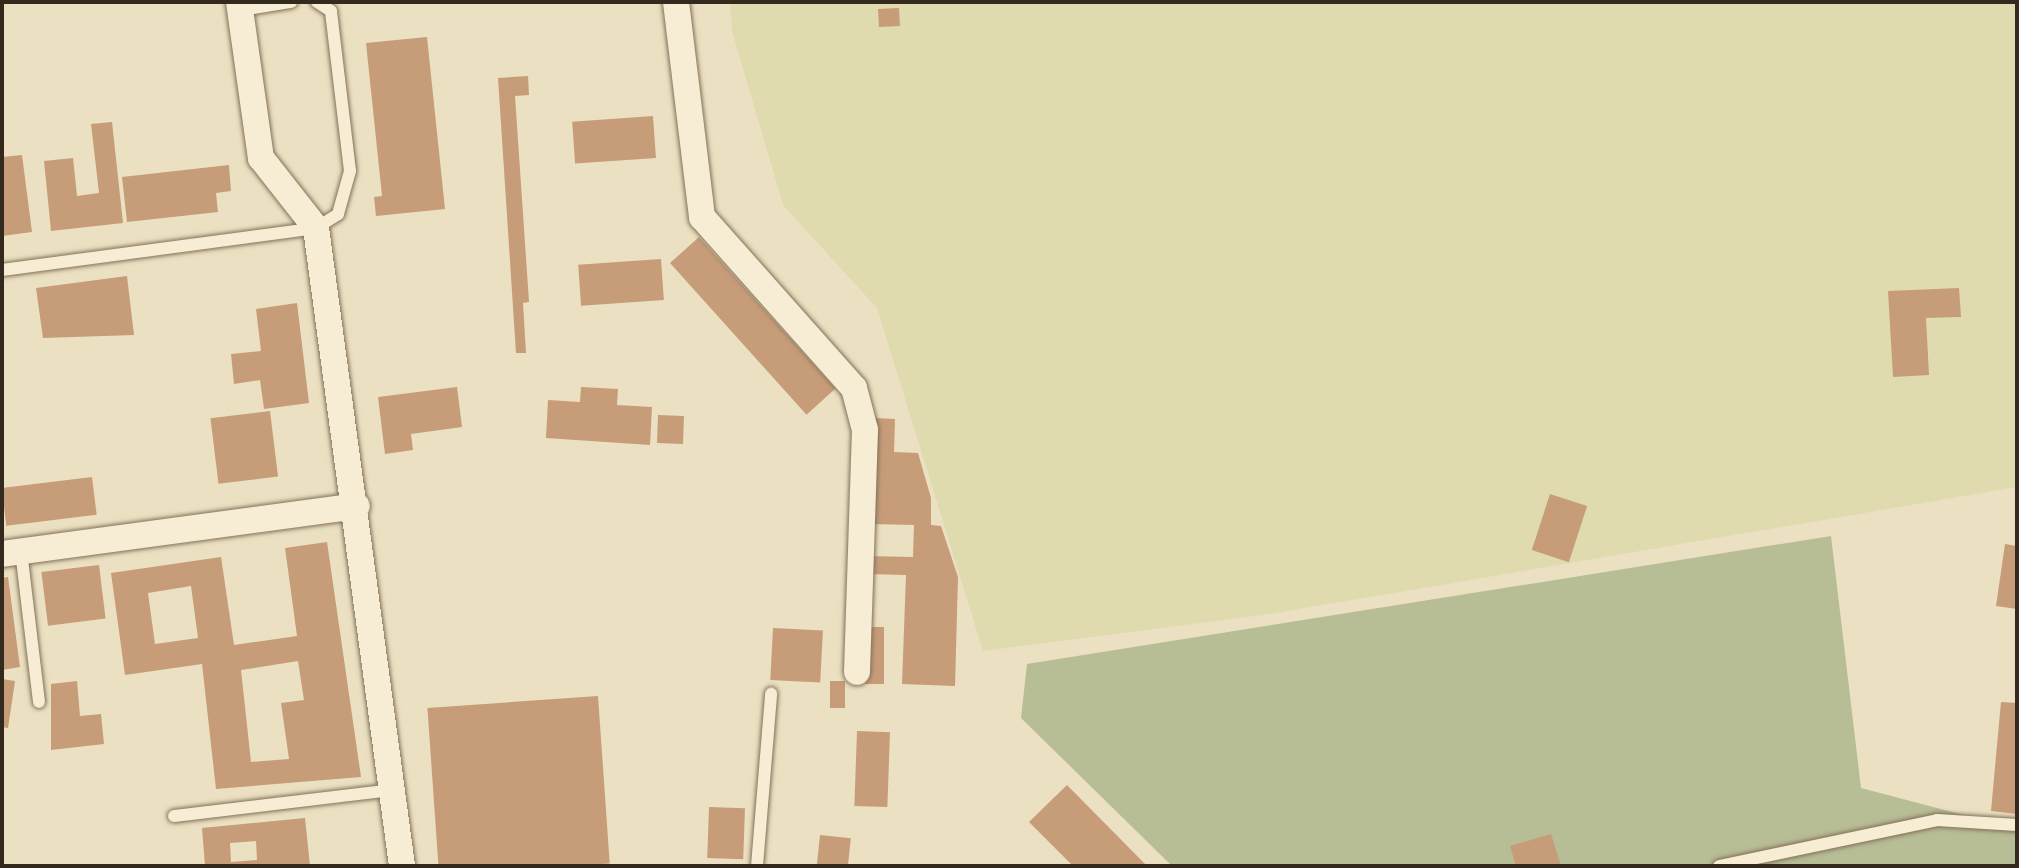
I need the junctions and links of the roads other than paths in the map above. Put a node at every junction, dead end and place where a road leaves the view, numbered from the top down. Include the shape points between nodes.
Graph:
1 (291, 2) edge
2 (317, 2) edge
3 (676, 2) edge
4 (240, 6) edge
5 (316, 228) junction
6 (2, 270) edge
7 (357, 506) junction
8 (11, 553) edge
9 (856, 672) dead end
10 (771, 694) dead end
11 (39, 702) dead end
12 (391, 790) junction
13 (174, 816) dead end
14 (2017, 825) edge
15 (402, 866) edge
16 (757, 866) edge
17 (1719, 866) edge

1 - 4 lane
2 - 5 lane via 331,11 350,170 338,214
3 - 9 street via 702,217 854,388 865,430
4 - 5 street via 261,158
5 - 6 lane
5 - 7 street
7 - 8 street
7 - 12 street
8 - 11 lane
10 - 16 lane
12 - 13 lane
12 - 15 street
14 - 17 lane via 1937,820

